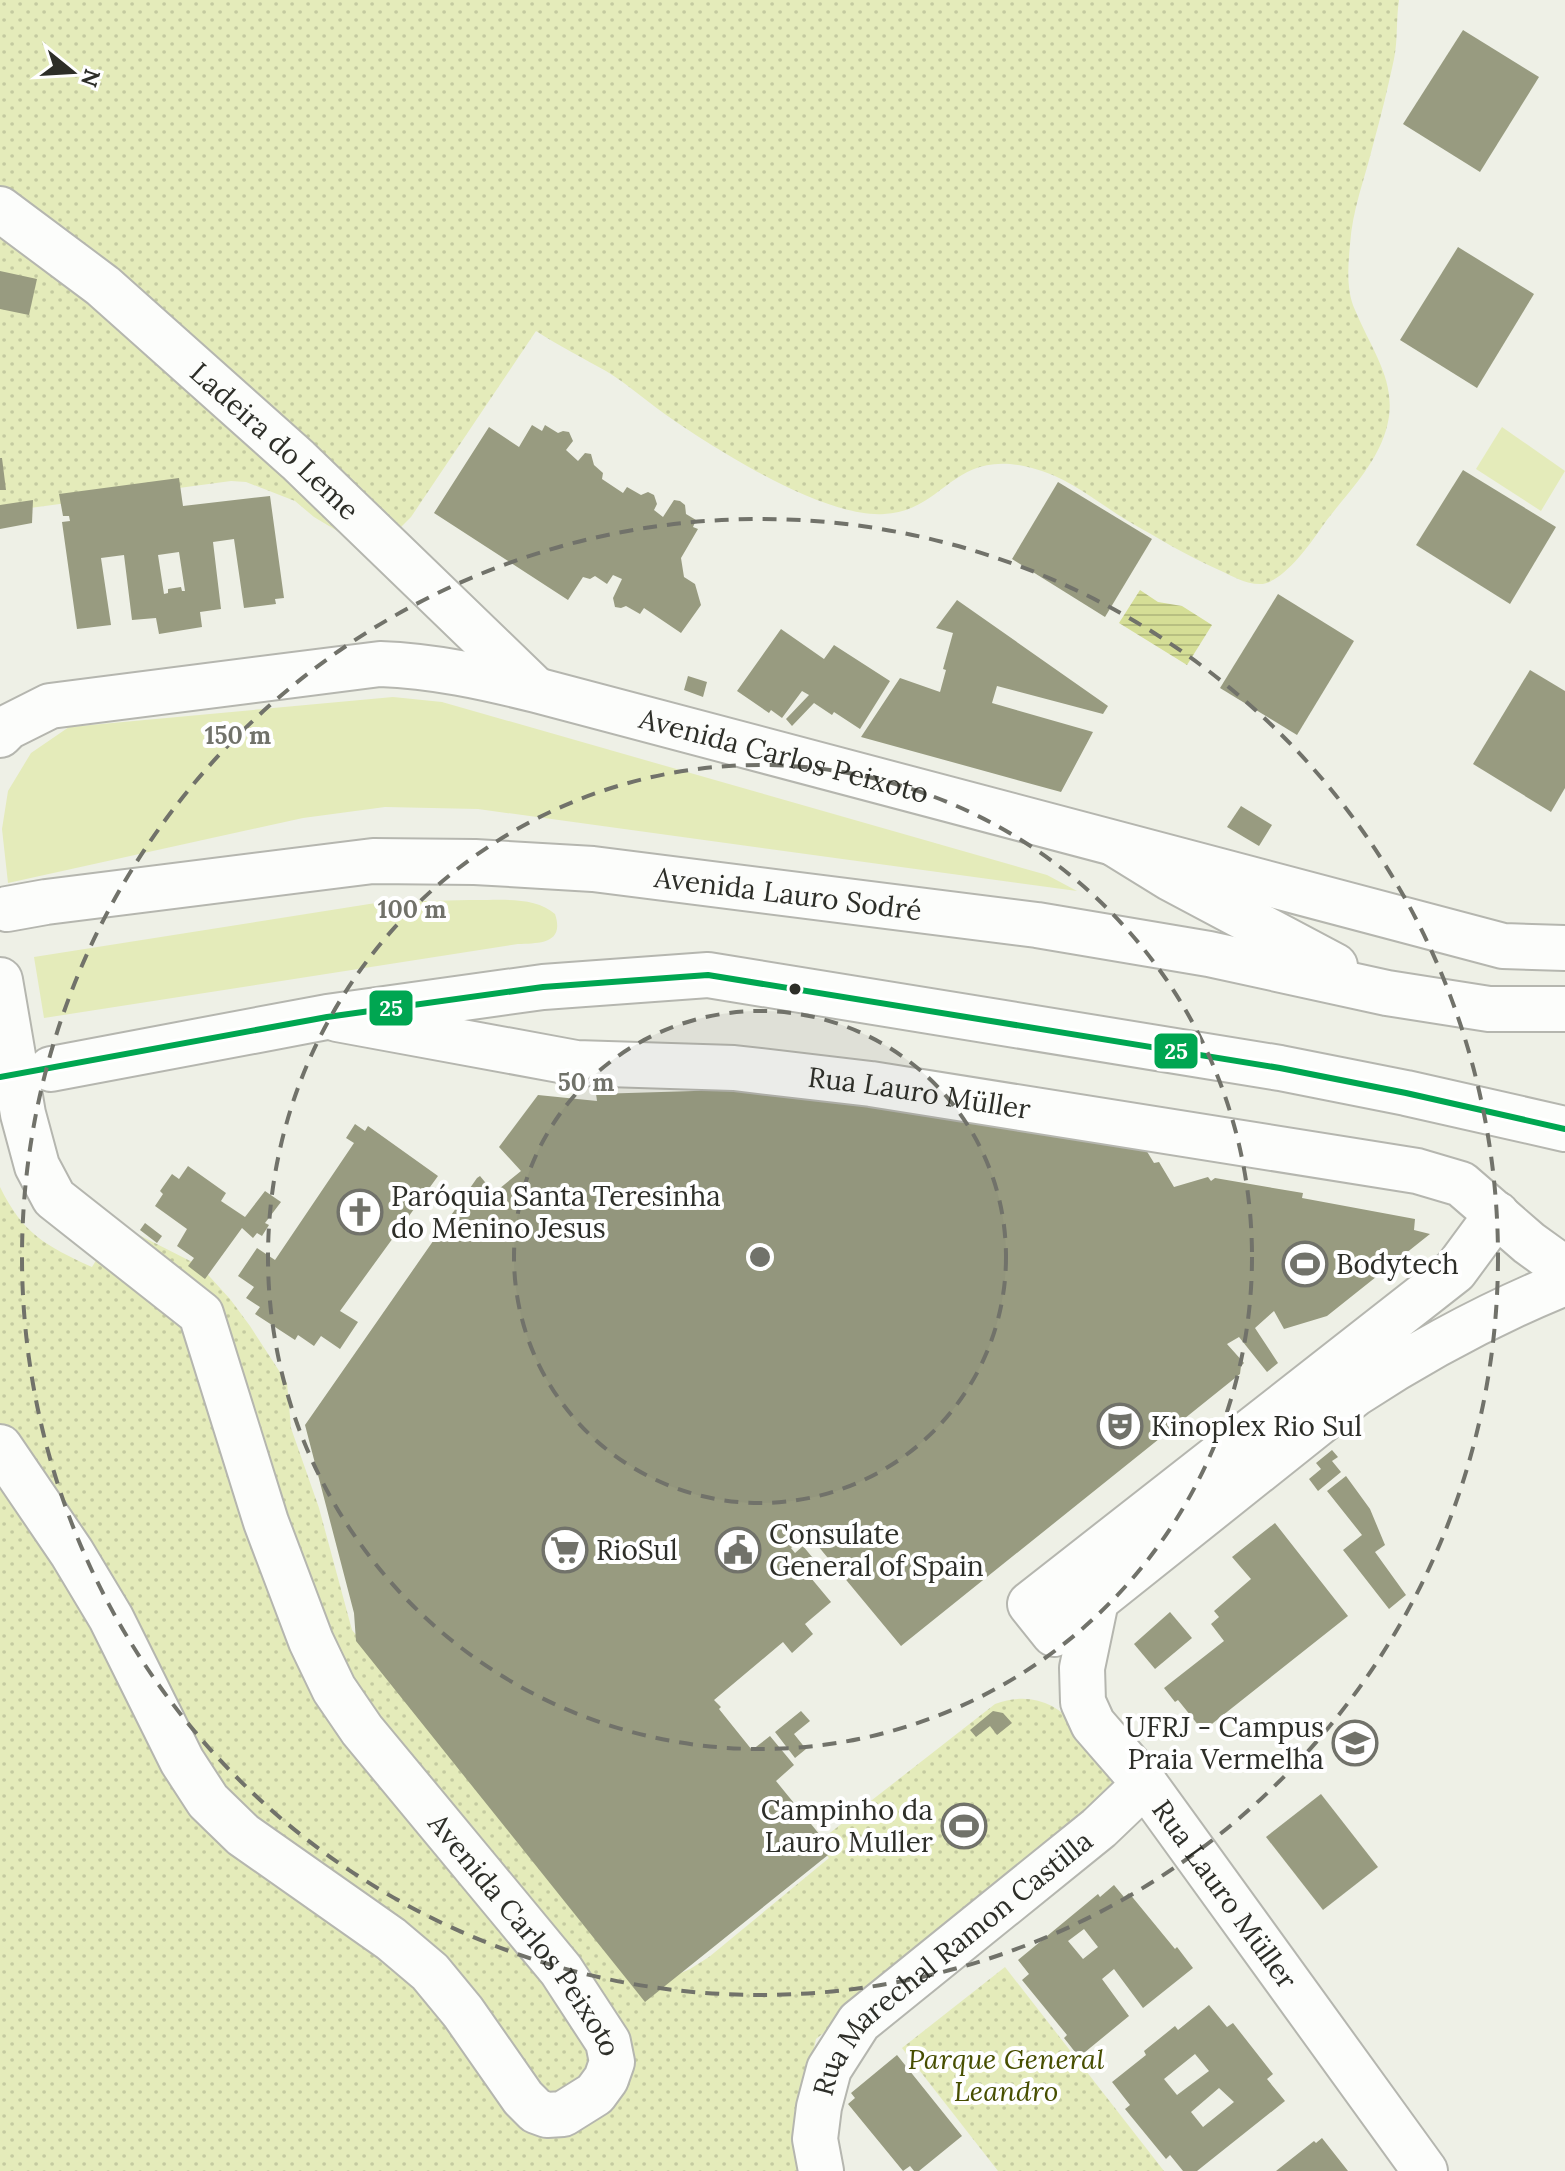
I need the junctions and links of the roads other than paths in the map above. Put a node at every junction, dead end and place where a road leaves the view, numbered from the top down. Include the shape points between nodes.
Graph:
1 (0, 209) edge
2 (536, 690) junction
3 (0, 735) edge
4 (1115, 844) junction
5 (7, 909) dead end
6 (1565, 948) edge
7 (0, 980) edge
8 (1387, 993) junction
9 (1565, 1009) edge
10 (327, 1017) junction
11 (51, 1069) dead end
12 (1565, 1129) edge
13 (1497, 1214) junction
14 (1565, 1269) edge
15 (1455, 1271) junction
16 (1565, 1283) edge
17 (1486, 1317) junction
18 (1308, 1410) junction
19 (0, 1447) edge
20 (1096, 1601) junction
21 (1145, 1784) junction
22 (821, 2171) edge
23 (1425, 2171) edge

1 - 2 main road, Ladeira do Leme via 103,286 298,460
2 - 3 main road, Avenida Carlos Peixoto via 453,670 380,664 50,706
2 - 4 main road, Avenida Carlos Peixoto
4 - 6 main road, Avenida Carlos Peixoto via 1503,946
4 - 8 main road
5 - 8 main road, Avenida Lauro Sodré via 373,861 564,867 1037,925 1209,954
7 - 19 main road, Avenida Carlos Peixoto via 23,1114 37,1166 54,1198 201,1314 266,1522 334,1689 561,1970 608,2042 612,2062 595,2094 563,2114 536,2111 430,1972 243,1835 208,1801 182,1761 111,1618
8 - 9 main road, Avenida Lauro Sodré via 1489,1009
10 - 11 main road
10 - 12 main road via 543,987 708,975 1280,1068
10 - 13 main road, Rua Lauro Müller via 576,1063 734,1068 871,1084 1417,1171 1461,1184
13 - 14 main road, Rua Lauro Müller
13 - 15 main road
15 - 17 main road
15 - 18 main road
16 - 17 main road
17 - 18 main road via 1355,1394
18 - 20 main road
18 - 20 main road via 1042,1619
20 - 21 main road, Rua Lauro Müller via 1082,1668 1083,1702 1093,1724
21 - 22 main road, Rua Marechal Ramon Castilla via 1099,1828 859,2022 829,2069 822,2094 815,2139
21 - 23 main road, Rua Lauro Müller

